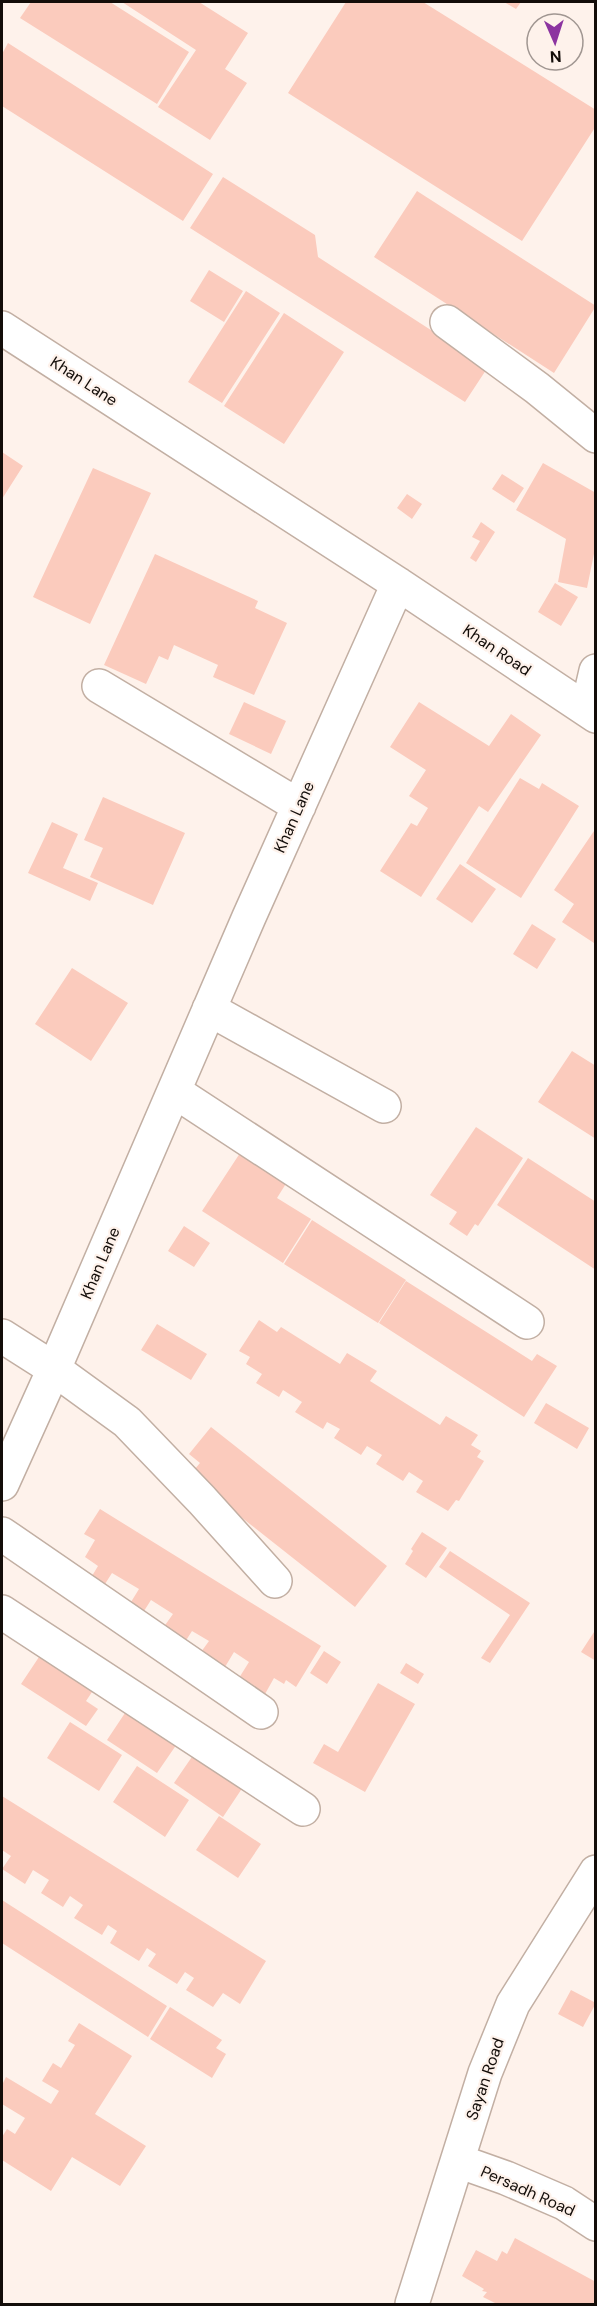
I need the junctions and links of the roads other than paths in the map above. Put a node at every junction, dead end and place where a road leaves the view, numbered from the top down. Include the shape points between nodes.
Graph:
1 (447, 322) dead end
2 (2, 328) edge
3 (596, 436) edge
4 (398, 584) junction
5 (596, 671) edge
6 (99, 686) dead end
7 (591, 713) edge
8 (299, 806) junction
9 (209, 1009) junction
10 (174, 1091) junction
11 (384, 1106) dead end
12 (527, 1322) dead end
13 (2, 1336) edge
14 (54, 1369) junction
15 (2, 1484) edge
16 (2, 1534) edge
17 (275, 1581) dead end
18 (2, 1612) edge
19 (261, 1712) dead end
20 (303, 1809) dead end
21 (596, 1872) edge
22 (458, 2161) junction
23 (596, 2224) edge
24 (412, 2304) edge

1 - 3 street
2 - 4 street, Khan Lane
4 - 7 street, Khan Road
4 - 8 street, Khan Lane
5 - 7 street
6 - 8 street
8 - 9 street, Khan Lane
9 - 10 street, Khan Lane
9 - 11 street
10 - 12 street
10 - 14 street, Khan Lane
13 - 14 street
14 - 15 street, Khan Lane
14 - 17 street via 127,1422
16 - 19 street
18 - 20 street
21 - 22 street, Sayan Road via 513,2004 485,2073
22 - 23 street, Persadh Road via 564,2203
22 - 24 street, Sayan Road

